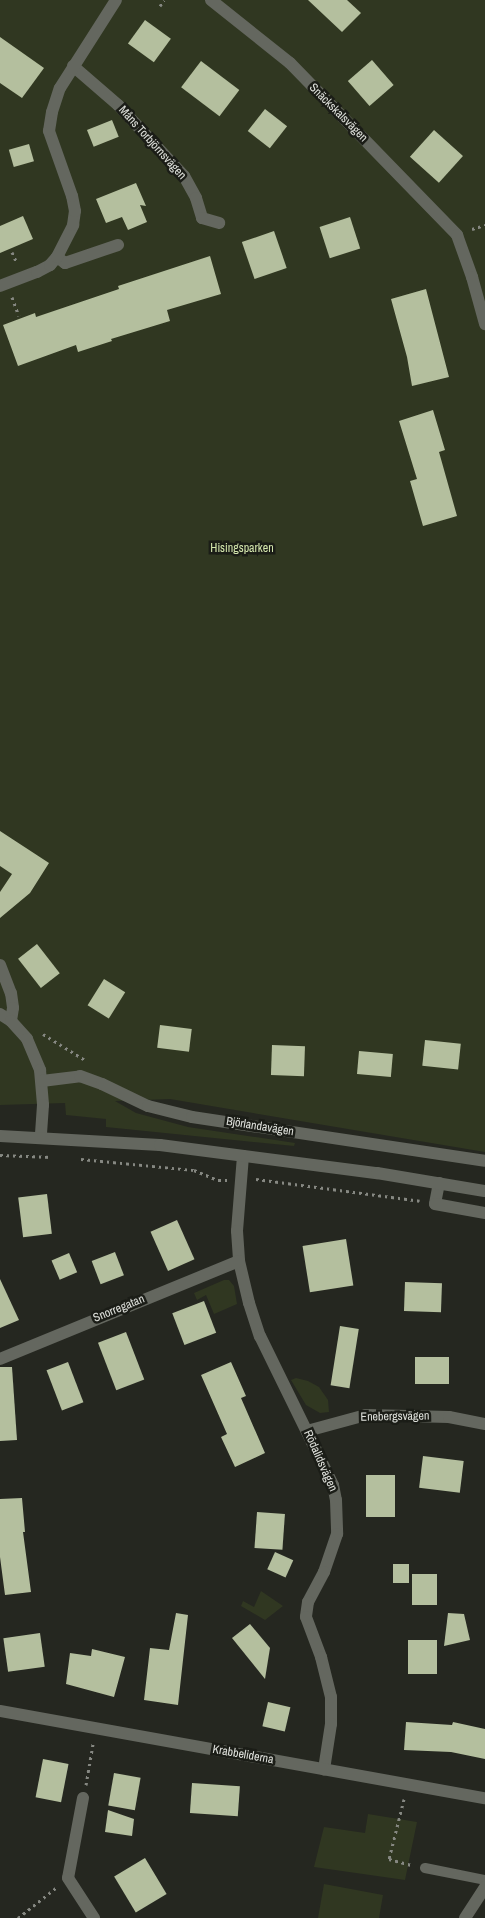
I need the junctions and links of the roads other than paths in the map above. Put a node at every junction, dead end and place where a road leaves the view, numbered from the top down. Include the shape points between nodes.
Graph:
1 (116, 0) edge
2 (211, 0) edge
3 (73, 66) junction
4 (219, 222) dead end
5 (118, 246) dead end
6 (57, 257) junction
7 (0, 286) edge
8 (485, 324) edge
9 (0, 965) edge
10 (6, 1017) edge
11 (42, 1081) junction
12 (0, 1136) edge
13 (41, 1137) junction
14 (243, 1156) junction
15 (485, 1161) edge
16 (439, 1183) junction
17 (485, 1191) edge
18 (485, 1212) edge
19 (239, 1261) junction
20 (0, 1359) edge
21 (485, 1424) edge
22 (307, 1431) junction
23 (0, 1712) edge
24 (324, 1769) junction
25 (84, 1798) road end
26 (485, 1798) edge
27 (425, 1868) road end
28 (485, 1880) edge
29 (485, 1887) edge
30 (94, 1918) edge
31 (465, 1918) edge

1 - 3 street
2 - 8 street, Snäckskalsvägen via 290,64 457,235
3 - 4 street, Måns Torbjörnsvägen via 118,105 184,176 202,218
3 - 6 street via 60,88 49,131 75,211 73,225
5 - 6 street via 65,263
6 - 7 street via 37,272
9 - 10 street via 13,1008
10 - 11 street via 27,1039
11 - 13 street
11 - 15 street, Björlandavägen via 80,1076 148,1106 192,1117
12 - 13 street
13 - 14 street via 160,1145
14 - 16 street
14 - 19 street, Rödalidsvägen via 237,1224
16 - 17 street
16 - 18 street via 435,1204
19 - 20 street, Snorregatan
19 - 22 street, Rödalidsvägen via 260,1336
21 - 22 street, Enebergsvägen via 449,1417 366,1415
22 - 24 street, Rödalidsvägen via 332,1485 338,1515 332,1553 308,1602 306,1617 331,1697 331,1724
23 - 24 street, Krabbeliderna
24 - 26 street, Krabbeliderna
25 - 30 street via 68,1878
27 - 28 lane
29 - 31 street

